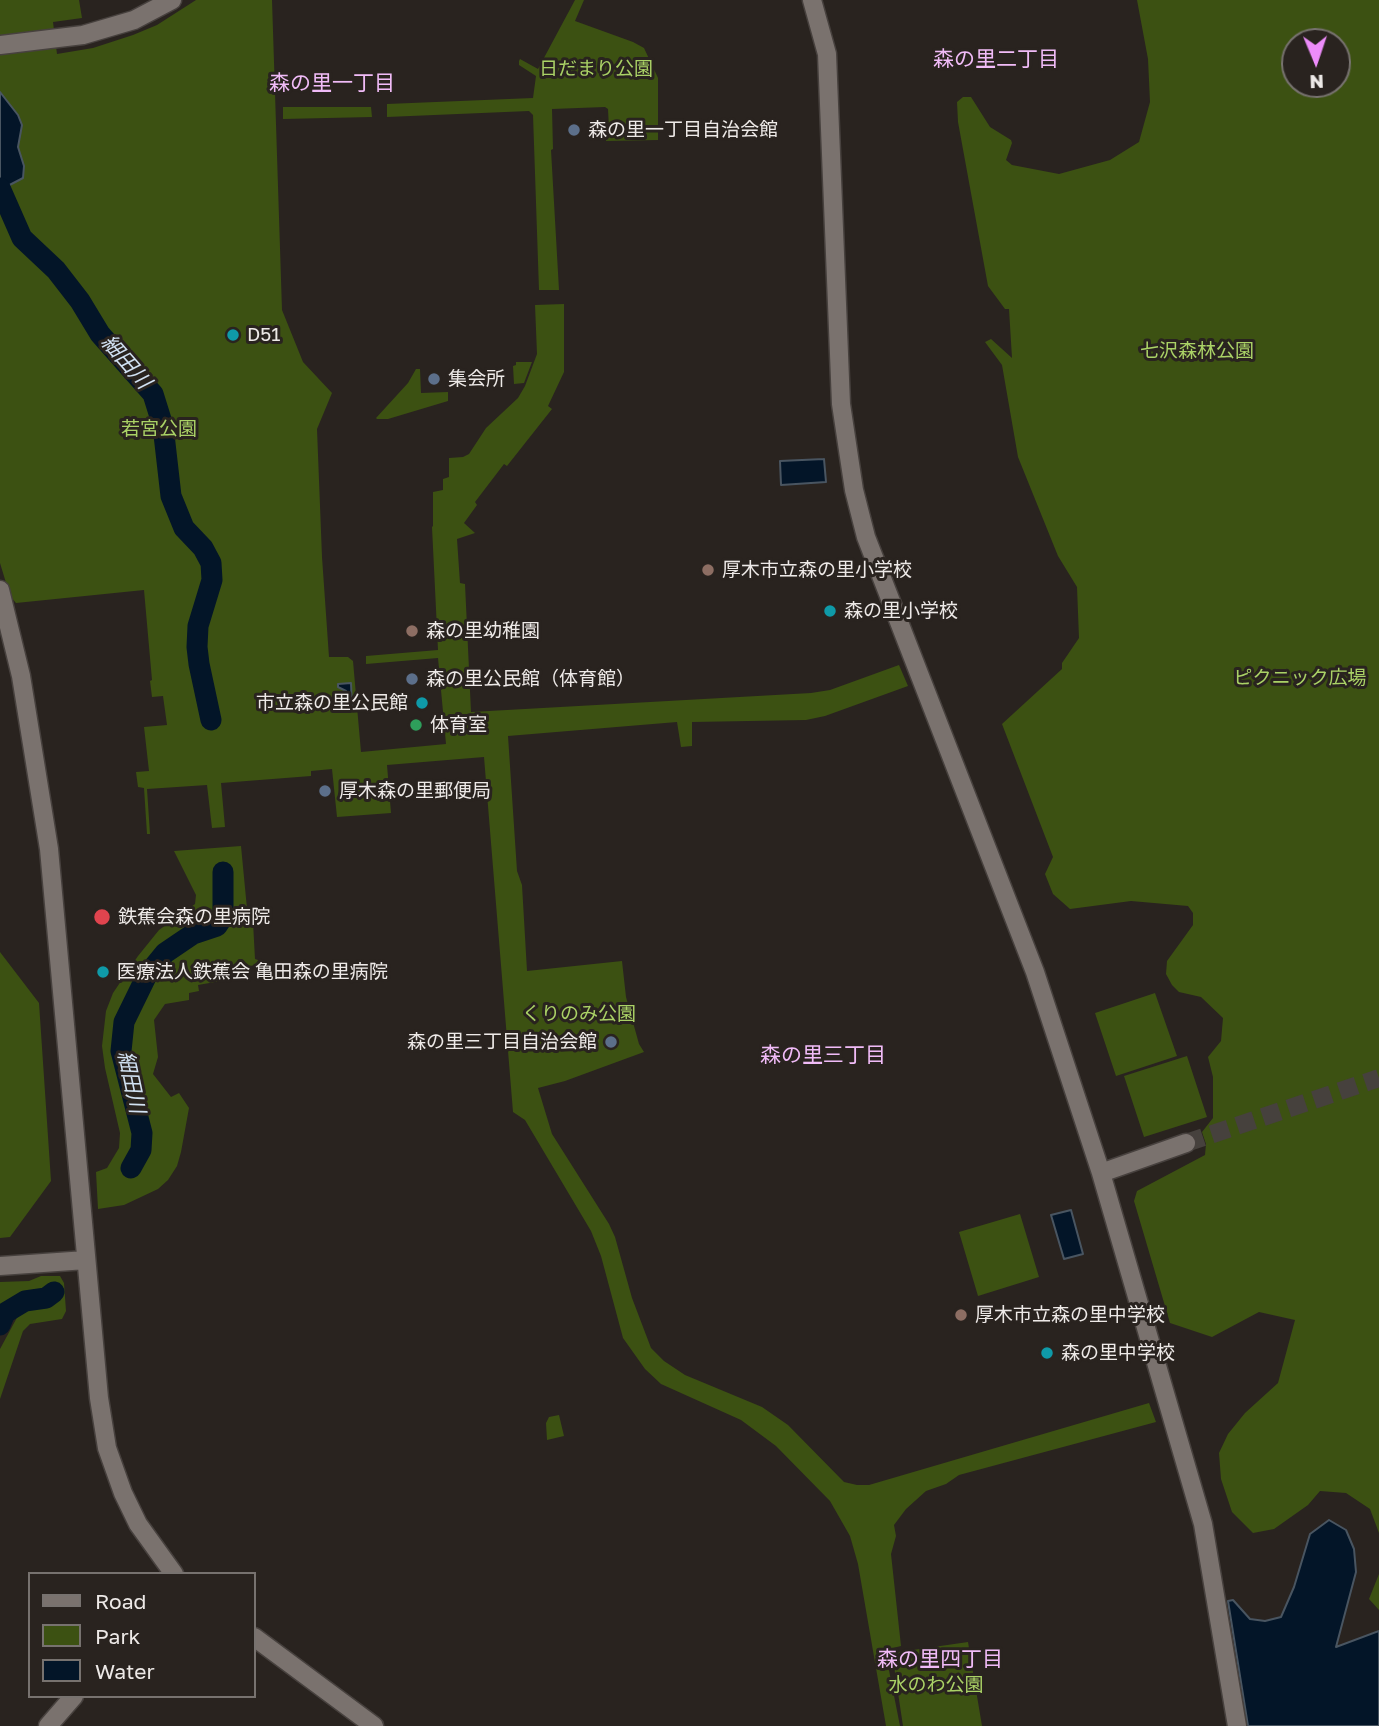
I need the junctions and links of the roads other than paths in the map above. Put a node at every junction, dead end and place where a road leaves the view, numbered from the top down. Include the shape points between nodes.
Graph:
1 (172, 0) edge
2 (812, 0) edge
3 (0, 45) edge
4 (0, 590) edge
5 (1186, 1143) tunnel mouth
6 (1101, 1173) junction
7 (86, 1260) junction
8 (0, 1266) edge
9 (173, 1572) edge
10 (256, 1638) edge
11 (72, 1698) edge
12 (48, 1726) edge
13 (374, 1726) edge
14 (1237, 1726) edge

1 - 3 street via 134,20 83,35
2 - 6 street via 827,54 841,404 854,490 866,537 1035,972
4 - 7 street via 21,676 49,849
5 - 6 street
6 - 14 street via 1203,1524
7 - 8 street
7 - 9 street via 107,1448 138,1524
10 - 13 street
11 - 12 street

